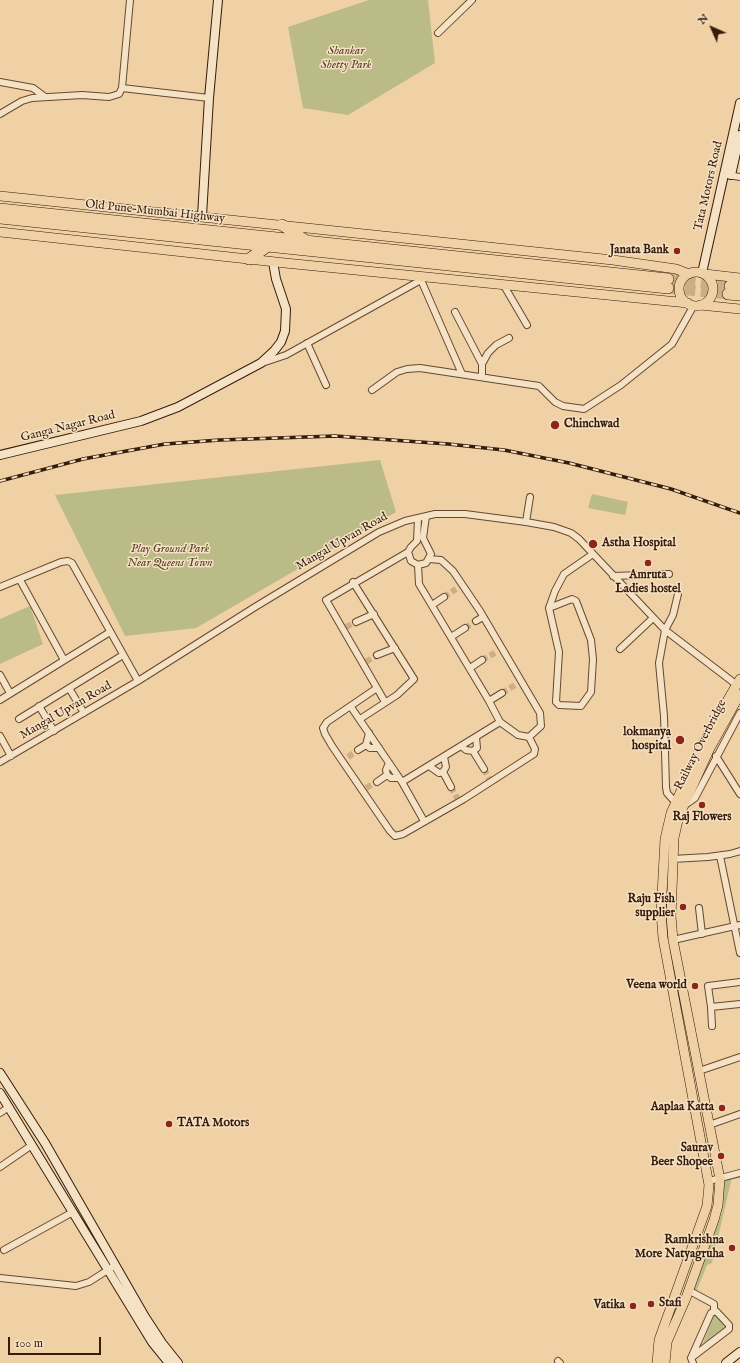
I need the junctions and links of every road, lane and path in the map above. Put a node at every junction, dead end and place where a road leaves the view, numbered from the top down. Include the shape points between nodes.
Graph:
1 (130, 0) edge
2 (218, 0) edge
3 (472, 0) edge
4 (438, 33) dead end
5 (0, 82) edge
6 (122, 88) junction
7 (45, 97) junction
8 (209, 98) junction
9 (740, 103) edge
10 (0, 114) edge
11 (740, 135) edge
12 (728, 175) junction
13 (740, 177) edge
14 (0, 196) edge
15 (0, 209) edge
16 (202, 216) junction
17 (0, 218) edge
18 (282, 225) junction
19 (0, 232) edge
20 (306, 241) junction
21 (268, 246) junction
22 (249, 259) junction
23 (274, 262) junction
24 (689, 274) junction
25 (704, 274) junction
26 (740, 278) edge
27 (422, 279) junction
28 (503, 284) junction
29 (733, 289) tunnel mouth
30 (740, 295) edge
31 (694, 304) junction
32 (740, 309) edge
33 (455, 312) dead end
34 (527, 325) dead end
35 (510, 338) dead end
36 (307, 344) junction
37 (261, 364) junction
38 (482, 364) junction
39 (462, 374) junction
40 (482, 376) junction
41 (326, 385) dead end
42 (372, 390) dead end
43 (0, 455) edge
44 (530, 497) dead end
45 (426, 516) junction
46 (418, 518) junction
47 (526, 522) junction
48 (408, 552) junction
49 (593, 554) junction
50 (429, 559) junction
51 (418, 565) junction
52 (669, 574) dead end
53 (613, 576) junction
54 (20, 580) junction
55 (353, 582) junction
56 (0, 587) edge
57 (678, 594) dead end
58 (444, 597) tunnel mouth
59 (432, 605) junction
60 (370, 608) junction
61 (549, 608) junction
62 (374, 614) junction
63 (483, 617) junction
64 (364, 618) junction
65 (653, 618) junction
66 (476, 621) tunnel mouth
67 (356, 622) tunnel mouth
68 (465, 628) tunnel mouth
69 (665, 630) junction
70 (110, 632) junction
71 (451, 637) junction
72 (391, 642) junction
73 (395, 648) junction
74 (502, 648) junction
75 (620, 649) dead end
76 (384, 651) junction
77 (495, 652) tunnel mouth
78 (123, 655) junction
79 (377, 655) tunnel mouth
80 (64, 660) junction
81 (482, 660) tunnel mouth
82 (470, 668) junction
83 (0, 675) edge
84 (522, 681) junction
85 (736, 681) edge
86 (138, 682) junction
87 (515, 685) tunnel mouth
88 (69, 688) junction
89 (377, 688) junction
90 (10, 693) junction
91 (502, 693) tunnel mouth
92 (740, 694) edge
93 (0, 700) edge
94 (489, 701) junction
95 (385, 702) junction
96 (39, 706) junction
97 (352, 707) junction
98 (84, 713) junction
99 (740, 714) edge
100 (18, 719) dead end
101 (360, 719) junction
102 (500, 722) junction
103 (54, 731) junction
104 (369, 733) junction
105 (0, 736) edge
106 (476, 737) junction
107 (529, 737) junction
108 (366, 745) junction
109 (461, 746) junction
110 (379, 748) junction
111 (358, 750) tunnel mouth
112 (474, 751) junction
113 (11, 756) junction
114 (716, 756) junction
115 (348, 757) tunnel mouth
116 (444, 757) junction
117 (342, 760) junction
118 (0, 762) edge
119 (389, 763) junction
120 (429, 766) junction
121 (484, 769) tunnel mouth
122 (443, 772) junction
123 (387, 775) junction
124 (400, 780) junction
125 (377, 782) tunnel mouth
126 (451, 787) tunnel mouth
127 (740, 794) edge
128 (680, 805) junction
129 (424, 821) junction
130 (740, 851) edge
131 (720, 856) junction
132 (672, 859) junction
133 (699, 908) dead end
134 (738, 926) edge
135 (702, 934) junction
136 (673, 940) junction
137 (740, 953) edge
138 (740, 982) edge
139 (740, 1004) edge
140 (711, 1008) junction
141 (712, 1026) dead end
142 (740, 1057) edge
143 (699, 1071) junction
144 (0, 1073) edge
145 (0, 1093) edge
146 (9, 1107) junction
147 (0, 1113) edge
148 (740, 1114) edge
149 (710, 1125) junction
150 (32, 1145) junction
151 (0, 1167) edge
152 (740, 1173) edge
153 (720, 1179) junction
154 (709, 1181) junction
155 (73, 1212) junction
156 (4, 1250) dead end
157 (116, 1266) junction
158 (108, 1271) junction
159 (0, 1278) edge
160 (688, 1290) junction
161 (714, 1311) junction
162 (740, 1352) edge
163 (692, 1361) edge
164 (168, 1363) edge
165 (178, 1363) edge
166 (657, 1363) edge
167 (666, 1363) edge
168 (726, 1363) edge

1 - 6 street
2 - 8 street
3 - 4 street
5 - 7 street via 33,88
6 - 7 street via 115,96
6 - 8 street
7 - 10 street via 22,101
8 - 16 street
9 - 12 street, Tata Motors Road
11 - 12 street
12 - 13 street
12 - 25 street, Tata Motors Road
14 - 16 main road
15 - 20 highway, Old Pune–Mumbai Highway
16 - 18 main road
17 - 21 highway, Old Pune–Mumbai Highway
18 - 20 highway
18 - 24 main road via 613,260 676,268
19 - 22 main road
20 - 21 highway, Old Pune–Mumbai Highway via 668,283
21 - 22 highway
22 - 23 main road
23 - 27 main road
23 - 37 street, Ganga Nagar Road via 276,279 286,309 285,331 281,342
24 - 25 main road
24 - 31 main road via 682,280 680,290 683,299
25 - 26 main road
25 - 31 main road via 712,282 713,291 709,300
27 - 28 main road
27 - 36 street
27 - 39 street
28 - 31 main road
28 - 34 street
29 - 30 highway
31 - 32 main road
31 - 40 street via 672,344 621,385 584,409 563,406 555,402 539,386
33 - 38 street
35 - 38 street via 492,348
36 - 37 street
36 - 41 street
37 - 43 street, Ganga Nagar Road via 157,416
38 - 40 street
39 - 40 street
39 - 42 street via 420,368 407,369 397,372
44 - 47 street
45 - 46 street, Mangal Upvan Road
45 - 47 street, Mangal Upvan Road via 448,513
45 - 50 street via 423,538 429,548
46 - 48 street via 417,541
46 - 86 street, Mangal Upvan Road via 392,525 376,533
47 - 49 street, Mangal Upvan Road via 571,533
48 - 51 street via 411,561
48 - 55 street
49 - 53 street, Mangal Upvan Road
49 - 61 street via 564,574
50 - 51 street via 426,563
50 - 63 street via 441,560 453,572 459,587
51 - 59 street via 419,584
52 - 53 street
53 - 65 street, Mangal Upvan Road
54 - 56 street
54 - 70 street via 60,562 68,561 74,566
54 - 80 street
55 - 60 street
55 - 89 street via 326,600
57 - 69 street via 673,615
58 - 59 street
59 - 71 street
60 - 62 street
60 - 64 street
61 - 61 street via 559,652 556,702 559,705 581,706 591,692 591,640 576,601 572,599
62 - 64 street
62 - 72 street
63 - 66 street
63 - 74 street
64 - 67 street
65 - 69 street, Mangal Upvan Road
65 - 75 street
68 - 71 street
69 - 85 street, Mangal Upvan Road
69 - 128 street via 659,674 664,716 666,787 667,793
70 - 78 street
70 - 80 street
71 - 82 street
72 - 73 street
72 - 76 street
73 - 76 street
73 - 95 street via 414,678
74 - 77 street
74 - 84 street
76 - 79 street
78 - 86 street
78 - 88 street
80 - 90 street
81 - 82 street
82 - 94 street
83 - 90 street
84 - 87 street
84 - 107 street via 540,713 541,726
85 - 128 main road, Railway Overbridge via 702,744
86 - 98 street, Mangal Upvan Road
88 - 96 street
88 - 98 street
89 - 95 street
89 - 97 street
90 - 93 street
91 - 94 street
92 - 128 main road, Railway Overbridge
94 - 102 street
95 - 101 street
96 - 100 street
96 - 103 street
97 - 101 street
97 - 117 street via 327,722 323,728
98 - 103 street, Mangal Upvan Road
99 - 114 street
101 - 104 street
102 - 106 street
102 - 107 street via 518,735
103 - 113 street, Mangal Upvan Road
104 - 108 street
104 - 110 street
105 - 113 street
106 - 109 street
106 - 112 street via 477,748
107 - 129 street via 535,749 534,754
108 - 110 street via 370,748
108 - 111 street
109 - 112 street
109 - 116 street
110 - 119 street
112 - 121 street
113 - 118 street, Mangal Upvan Road
114 - 127 street
114 - 128 street via 695,798
115 - 117 street
116 - 120 street
116 - 122 street via 446,767
117 - 129 street via 395,836
119 - 123 street
119 - 124 street
120 - 122 street via 439,773
120 - 124 street
122 - 126 street
123 - 124 street
123 - 125 street
124 - 129 street
128 - 132 main road
128 - 154 main road via 667,825 662,924
130 - 131 street
131 - 132 street
131 - 134 street
132 - 136 main road
133 - 135 street
134 - 135 street
134 - 137 street
135 - 136 street
136 - 143 main road
138 - 140 street via 708,986
139 - 140 street
140 - 141 street
142 - 143 street
143 - 149 main road
144 - 157 street via 41,1137
145 - 146 street
146 - 147 street
146 - 150 street
148 - 149 street
149 - 153 main road
150 - 151 street
150 - 155 street
152 - 153 street
153 - 154 street
153 - 160 main road via 716,1212
154 - 166 main road via 707,1206 660,1340
155 - 156 street
155 - 158 street
157 - 158 street
157 - 165 street via 150,1324
158 - 159 street via 89,1282 73,1286
158 - 164 street
160 - 161 street via 714,1304
160 - 167 main road via 667,1342
161 - 163 street
161 - 163 street via 729,1325 729,1329
162 - 168 street

